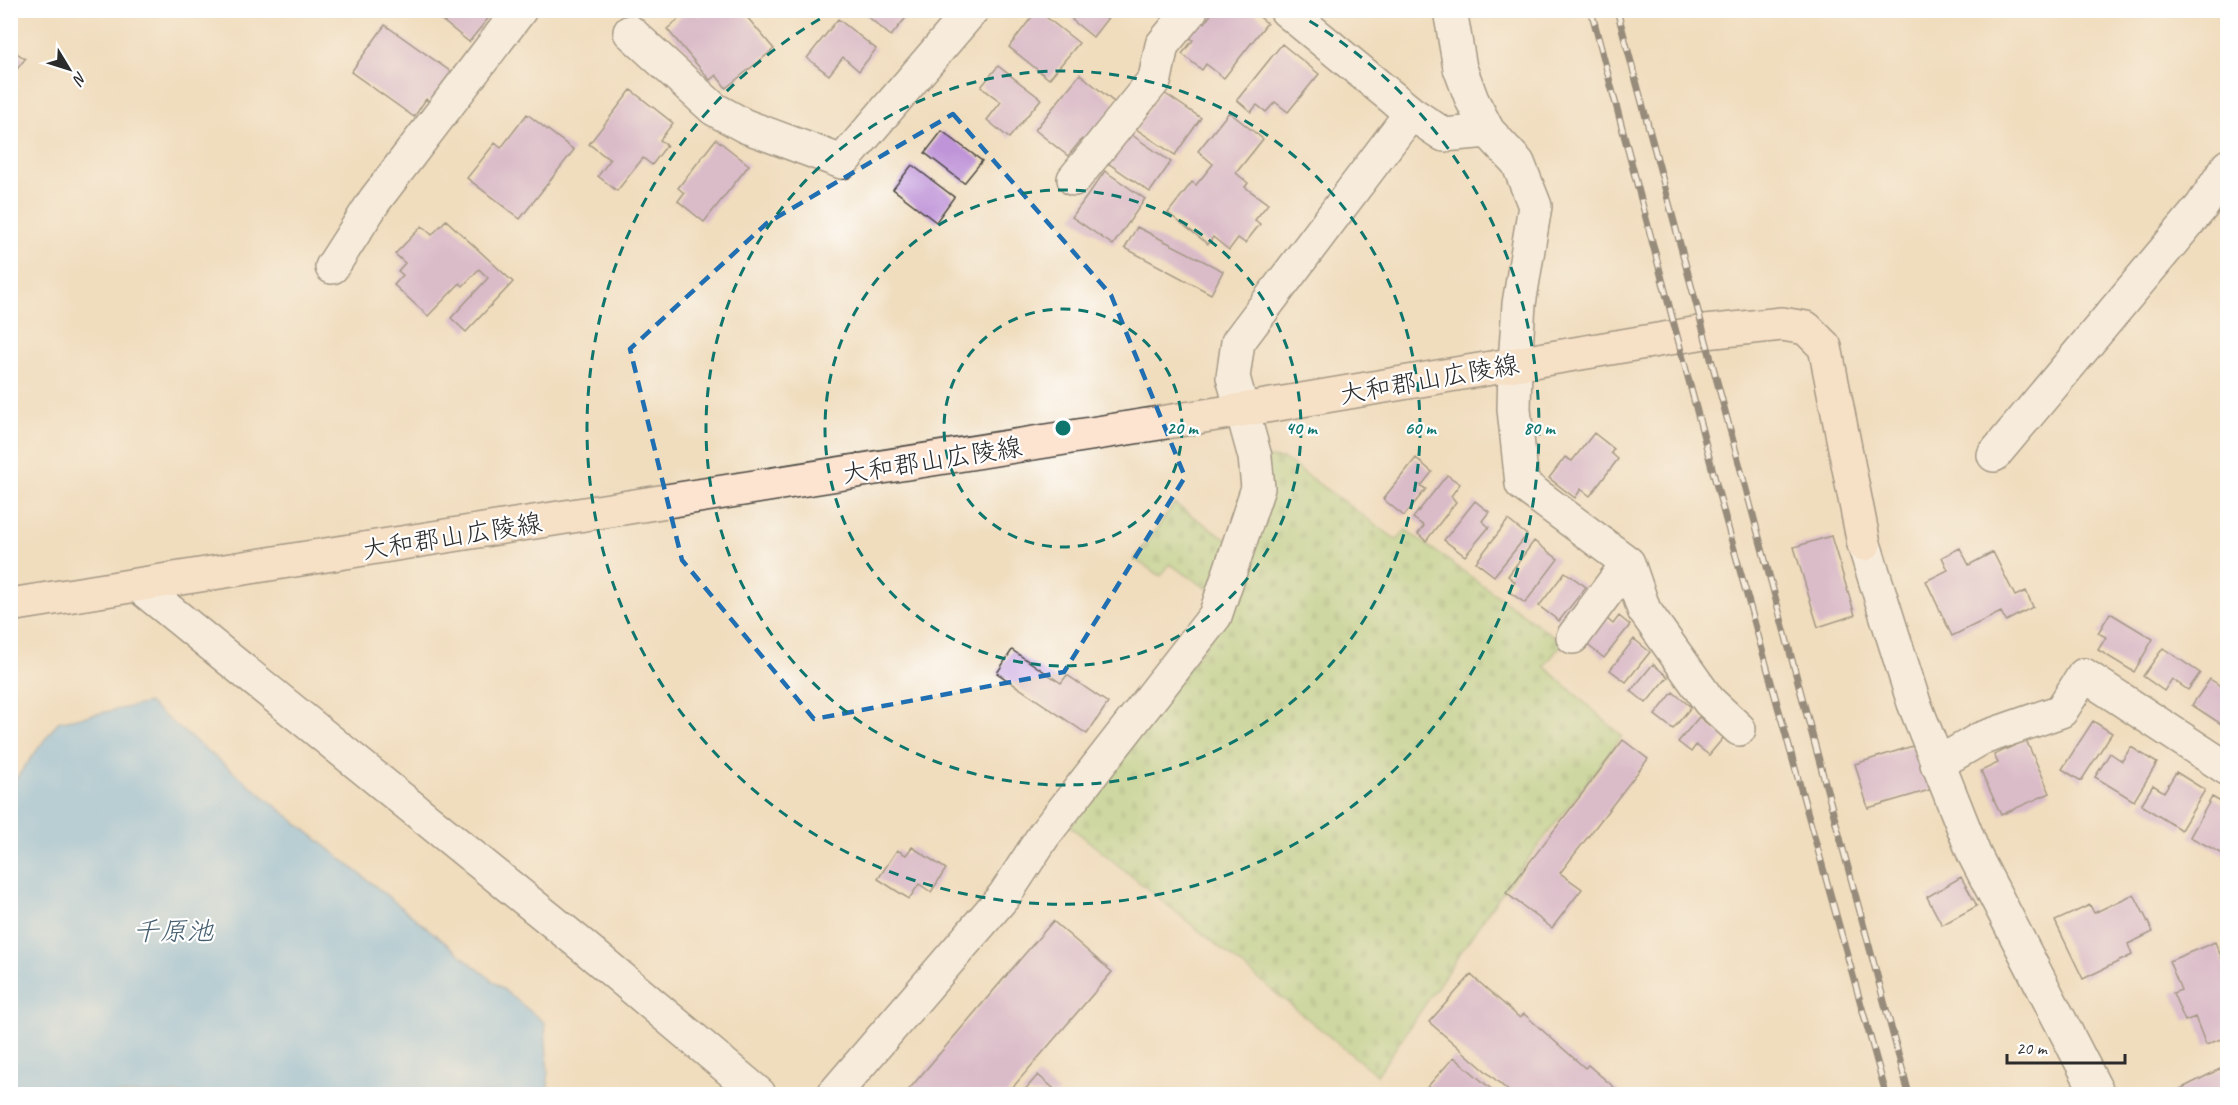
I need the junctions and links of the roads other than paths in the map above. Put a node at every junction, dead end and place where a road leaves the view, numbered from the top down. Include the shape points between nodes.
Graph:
1 (520, 10) edge
2 (972, 10) edge
3 (1191, 10) edge
4 (1286, 10) edge
5 (1449, 10) edge
6 (630, 32) dead end
7 (1411, 113) junction
8 (1488, 131) junction
9 (2228, 166) edge
10 (1074, 179) dead end
11 (332, 267) dead end
12 (1515, 364) junction
13 (1242, 410) junction
14 (1994, 454) dead end
15 (1864, 544) joint
16 (1628, 563) junction
17 (139, 586) junction
18 (10, 605) edge
19 (1573, 637) dead end
20 (1739, 729) dead end
21 (1937, 764) junction
22 (2228, 769) edge
23 (759, 1095) edge
24 (834, 1095) edge
25 (2098, 1095) edge

1 - 11 street via 375,200
2 - 6 street via 842,162 745,126 714,109
3 - 10 street via 1162,45 1155,79
4 - 7 street
5 - 8 street via 1460,68
7 - 8 street via 1444,135
7 - 13 street via 1238,342 1233,377
8 - 12 street via 1518,163 1535,206 1519,304
9 - 14 street via 2202,206
12 - 13 main road, 大和郡山広陵線
12 - 15 main road, 大和郡山広陵線 via 1705,332 1782,324 1806,328 1825,347
12 - 16 street via 1514,409 1522,484
13 - 17 main road, 大和郡山広陵線
13 - 24 street via 1255,457 1258,488 1215,616 1044,836 1004,896
15 - 21 street
16 - 19 street
16 - 20 street via 1644,610 1709,700
17 - 18 main road, 大和郡山広陵線
17 - 23 street via 573,938
21 - 22 street via 1980,739 2061,711 2084,675
21 - 25 street via 1974,854

